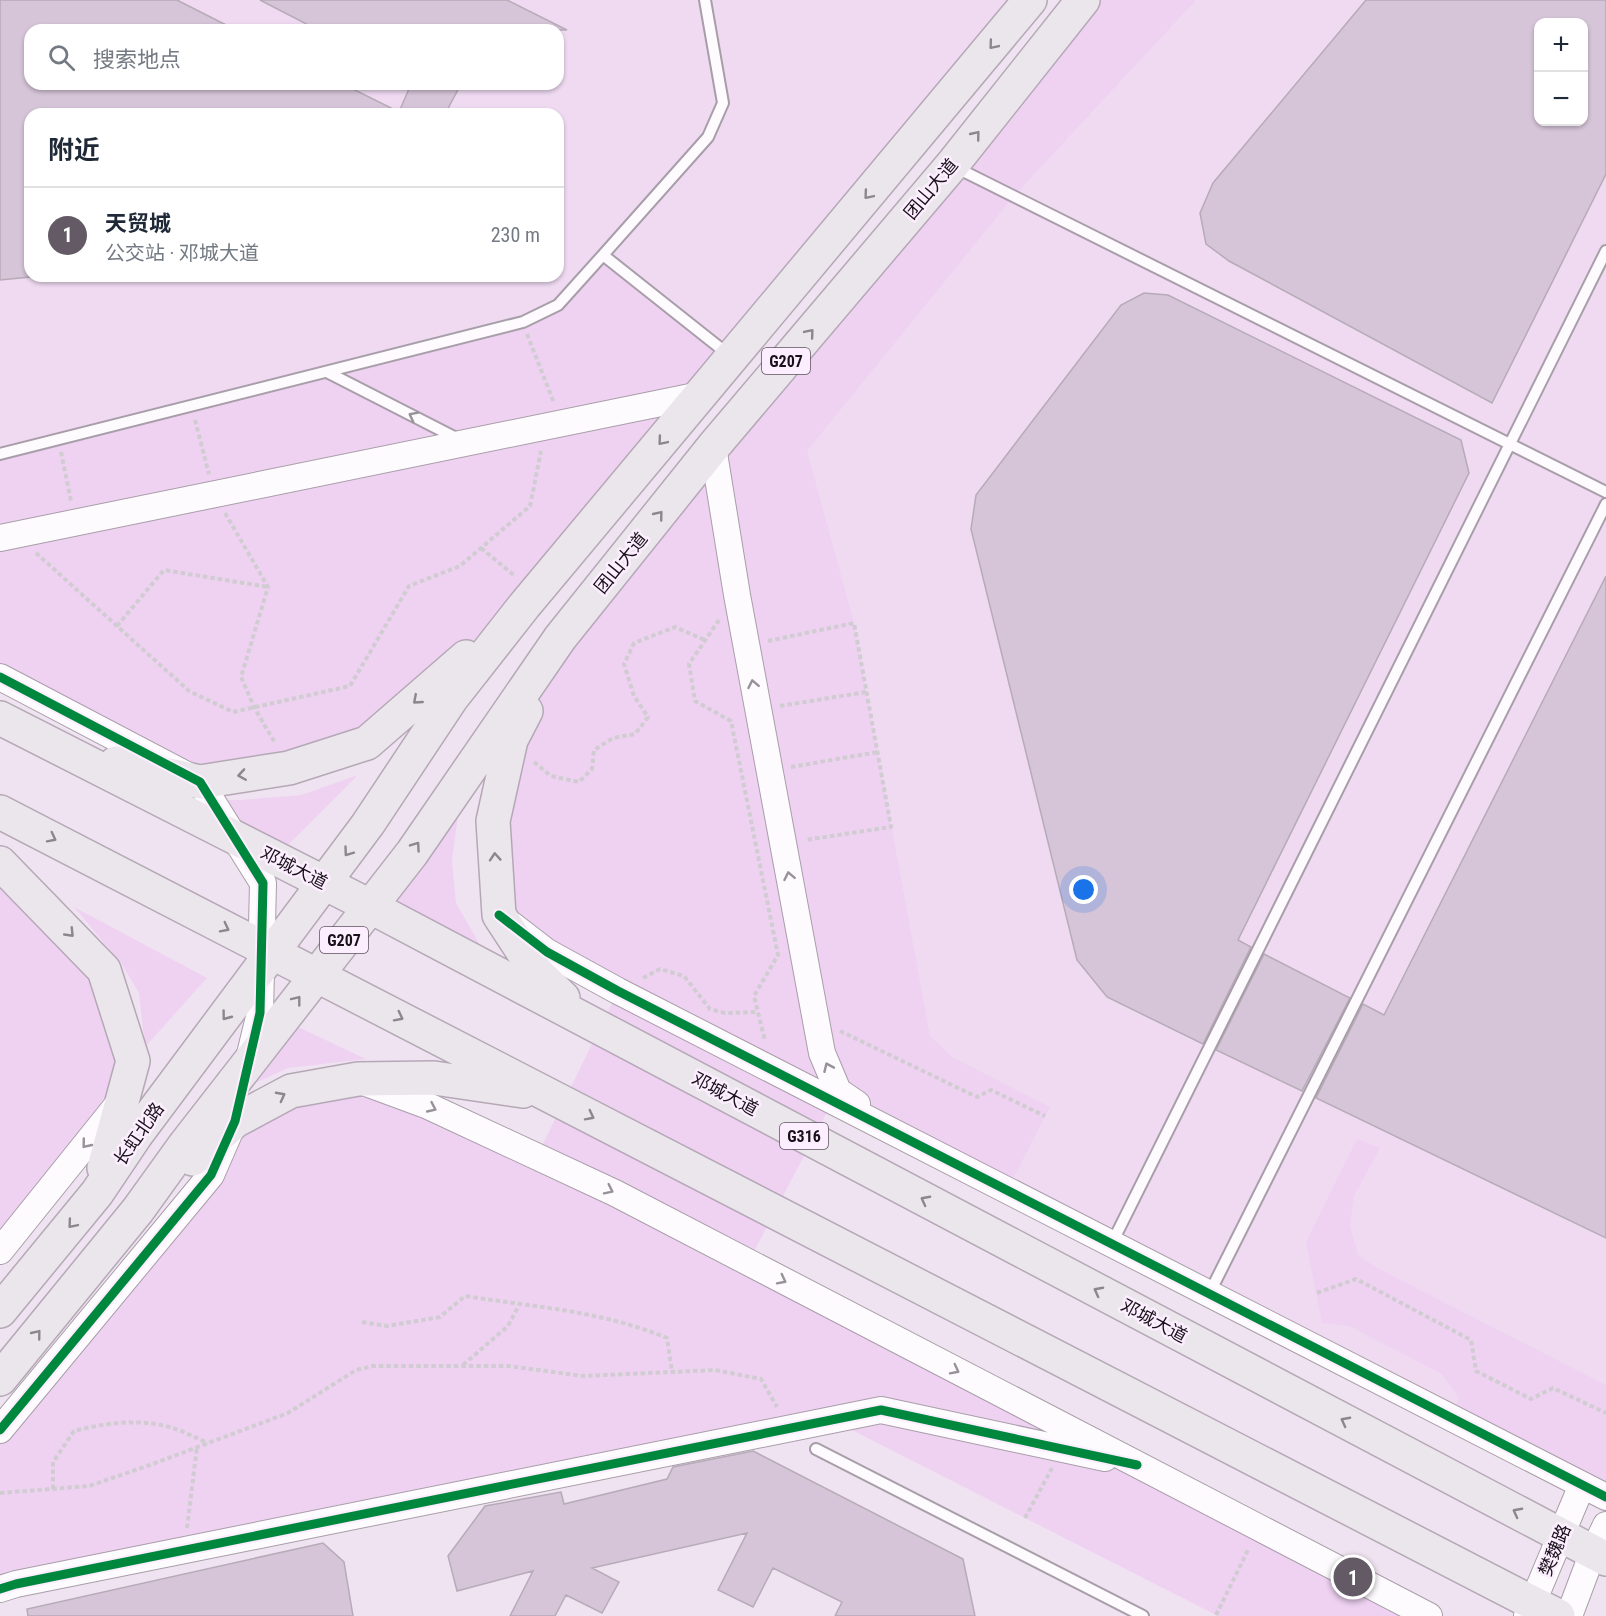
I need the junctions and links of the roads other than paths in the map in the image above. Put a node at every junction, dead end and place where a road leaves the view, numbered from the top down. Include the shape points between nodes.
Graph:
1 (705, 0) edge
2 (1030, 0) edge
3 (1083, 0) edge
4 (952, 165) junction
5 (1606, 251) edge
6 (603, 255) junction
7 (732, 357) junction
8 (327, 372) junction
9 (700, 395) junction
10 (466, 443) junction
11 (1510, 444) junction
12 (713, 447) junction
13 (0, 454) edge
14 (1606, 492) edge
15 (1606, 504) edge
16 (7, 536) edge
17 (529, 599) junction
18 (570, 626) junction
19 (0, 677) edge
20 (0, 718) edge
21 (64, 751) junction
22 (200, 782) junction
23 (0, 812) edge
24 (0, 863) edge
25 (325, 884) junction
26 (15, 885) edge
27 (370, 907) junction
28 (499, 915) junction
29 (273, 952) junction
30 (317, 975) junction
31 (590, 1023) junction
32 (358, 1079) junction
33 (548, 1095) junction
34 (123, 1098) junction
35 (235, 1121) junction
36 (898, 1135) junction
37 (98, 1193) junction
38 (138, 1210) junction
39 (1112, 1244) junction
40 (0, 1251) edge
41 (1209, 1294) junction
42 (0, 1311) edge
43 (0, 1379) edge
44 (0, 1430) edge
45 (816, 1449) dead end
46 (1137, 1465) junction
47 (1582, 1485) junction
48 (1606, 1497) edge
49 (1561, 1535) junction
50 (1602, 1545) edge
51 (0, 1589) edge
52 (1396, 1599) junction
53 (1539, 1612) edge
54 (1143, 1616) edge
55 (1418, 1616) edge
56 (1429, 1616) edge
57 (1569, 1616) edge

1 - 6 lane via 723,103 708,136
2 -> 7 highway, G207
4 -> 3 highway, 团山大道 / G207
4 - 11 lane
12 -> 4 highway, 团山大道 / G207
5 - 11 lane
6 - 7 lane
6 - 8 lane via 558,305 523,322
7 - 9 highway, G207
10 -> 8 lane
8 - 13 lane
9 - 10 street
9 -> 17 highway, G207
10 - 16 street
11 - 14 lane
11 - 39 lane
18 -> 12 highway, 团山大道 / G207
36 -> 12 street via 838,1091 822,1053
15 - 41 lane
17 -> 22 highway via 367,743 289,768
17 -> 25 highway, G207 via 451,699
27 -> 18 highway, 团山大道 / G207
28 -> 18 highway via 493,821 511,740
19 - 22 street
20 - 21 highway, 邓城大道 / G316
21 - 22 highway
21 - 25 highway, 邓城大道 / G316
22 - 35 street via 263,883 260,1012
23 -> 29 highway
24 - 26 highway
25 - 27 highway, 邓城大道 / G316
25 - 29 highway, G207
26 -> 34 highway via 104,970 133,1061
27 - 30 highway, 团山大道 / G207
27 - 31 highway, 邓城大道 / G316
28 - 31 highway via 537,973
28 - 36 street via 547,952
29 - 30 highway
29 -> 37 highway, 长虹北路 / G207 via 136,1135
30 -> 33 highway
38 -> 30 highway, 团山大道 / G207
49 -> 31 highway, 邓城大道 / G316
32 - 33 highway via 434,1078
35 -> 32 highway via 291,1091
32 -> 46 street via 426,1105 615,1193
33 -> 53 highway
34 - 37 highway
34 -> 40 street
35 - 38 highway
35 - 44 street via 211,1175
36 - 39 street
37 -> 42 highway, 长虹北路 / G207
43 -> 38 highway, G207
39 - 41 street
41 - 47 street
45 - 54 lane
46 - 51 street via 881,1410
46 - 52 street
47 - 48 street
47 - 49 street, 樊魏路
49 - 50 highway, 邓城大道 / G316
49 - 53 street, 樊魏路
50 - 57 street, 樊魏路
52 - 55 street
52 - 56 street

